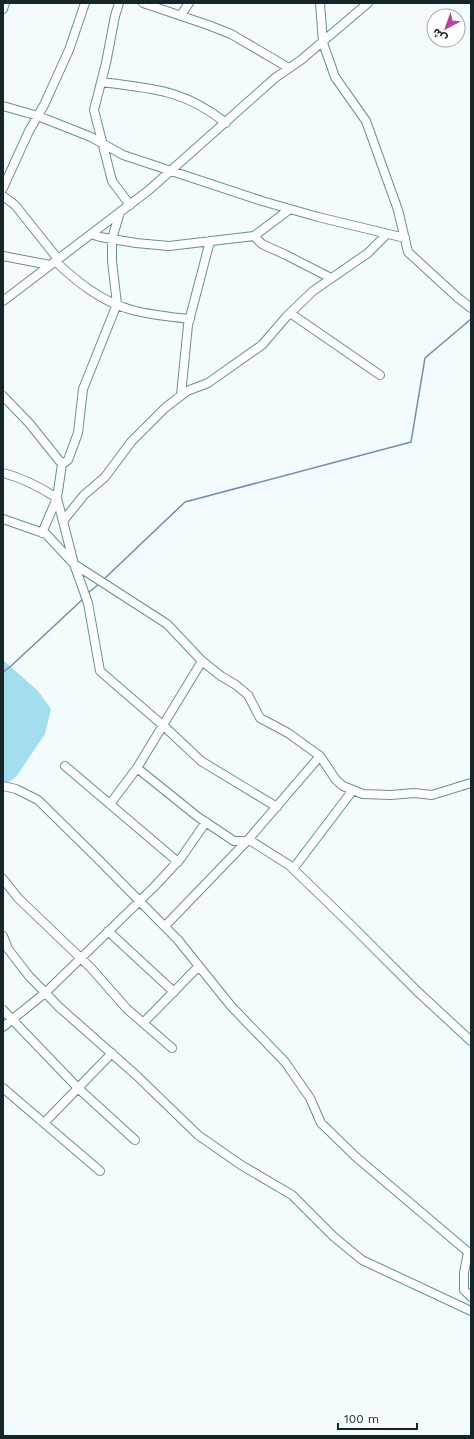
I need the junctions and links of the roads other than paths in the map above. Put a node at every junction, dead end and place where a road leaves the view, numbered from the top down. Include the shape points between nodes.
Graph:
1 (5, 3) edge
2 (85, 3) edge
3 (119, 3) edge
4 (143, 3) edge
5 (189, 3) edge
6 (320, 3) edge
7 (368, 3) edge
8 (3, 9) edge
9 (181, 15) junction
10 (323, 40) junction
11 (289, 68) junction
12 (102, 82) junction
13 (3, 106) edge
14 (38, 116) junction
15 (226, 123) junction
16 (104, 144) junction
17 (172, 170) junction
18 (3, 188) edge
19 (3, 196) edge
20 (130, 205) junction
21 (290, 209) junction
22 (120, 212) junction
23 (91, 234) junction
24 (387, 234) junction
25 (254, 236) junction
26 (405, 238) junction
27 (112, 239) junction
28 (210, 240) junction
29 (3, 256) edge
30 (54, 262) junction
31 (331, 278) junction
32 (3, 301) edge
33 (117, 304) junction
34 (471, 308) edge
35 (290, 313) junction
36 (190, 319) junction
37 (380, 375) dead end
38 (3, 396) edge
39 (181, 396) junction
40 (62, 464) junction
41 (3, 473) edge
42 (57, 498) junction
43 (3, 519) edge
44 (63, 521) junction
45 (42, 533) junction
46 (74, 564) junction
47 (202, 661) junction
48 (163, 726) junction
49 (320, 756) junction
50 (65, 766) dead end
51 (137, 768) junction
52 (471, 783) edge
53 (3, 786) edge
54 (353, 790) junction
55 (110, 804) junction
56 (277, 807) junction
57 (206, 822) junction
58 (246, 841) junction
59 (178, 862) junction
60 (293, 869) junction
61 (3, 879) edge
62 (139, 901) junction
63 (165, 926) junction
64 (108, 931) junction
65 (4, 940) edge
66 (80, 958) junction
67 (199, 966) junction
68 (174, 992) junction
69 (45, 993) junction
70 (3, 1010) edge
71 (12, 1019) junction
72 (144, 1023) junction
73 (3, 1027) edge
74 (471, 1041) edge
75 (172, 1048) dead end
76 (112, 1053) junction
77 (3, 1088) edge
78 (78, 1088) junction
79 (44, 1123) junction
80 (136, 1140) dead end
81 (100, 1171) dead end
82 (471, 1297) edge
83 (471, 1311) edge

1 - 8 street
2 - 14 street via 69,50
3 - 12 street
4 - 9 street
5 - 9 street
6 - 10 street
7 - 10 street
9 - 11 street via 231,34
10 - 11 street
10 - 26 street via 335,77 366,120 398,210
11 - 15 street
12 - 15 street via 167,91 189,99
12 - 16 street via 94,110
13 - 14 street
14 - 16 street
14 - 18 street
15 - 17 street
16 - 17 street via 123,155
16 - 20 street via 112,181
17 - 20 street
17 - 21 street
19 - 30 street via 15,205
20 - 22 street
21 - 24 street
21 - 25 street
22 - 23 street
22 - 27 street
23 - 27 street
23 - 30 street
24 - 26 street
24 - 31 street via 368,253
25 - 28 street
25 - 31 street via 262,244
26 - 34 street via 408,252
27 - 28 street via 169,246
27 - 33 street
28 - 36 street
29 - 30 street
30 - 32 street
30 - 33 street via 89,291
31 - 35 street
33 - 36 street via 158,316
33 - 40 street via 83,389 78,433 68,460
35 - 37 street
35 - 39 street via 262,345 208,383
36 - 39 street
38 - 40 street
39 - 44 street via 130,442 105,477 84,495
40 - 42 street
41 - 42 street via 18,477
42 - 44 street
42 - 45 street
43 - 45 street
44 - 46 street
45 - 46 street via 46,534
46 - 47 street via 167,624
46 - 48 street via 88,603 100,671
47 - 48 street
47 - 49 street via 248,695 260,718 288,732
48 - 51 street
48 - 56 street via 201,761
49 - 54 street via 336,780
49 - 56 street
50 - 55 street
51 - 55 street
51 - 57 street
52 - 54 street via 432,795 363,794
53 - 62 street via 16,789 38,800
54 - 60 street
55 - 59 street
56 - 58 street
57 - 58 street via 234,841
57 - 59 street
58 - 60 street via 251,841
58 - 63 street
59 - 62 street
60 - 74 street
61 - 66 street via 18,898
62 - 63 street
62 - 64 street
63 - 67 street
64 - 66 street
64 - 68 street
65 - 69 street via 28,976
66 - 69 street
66 - 72 street via 127,1009
67 - 68 street
67 - 82 street via 230,1006 284,1062 310,1098 321,1124 468,1252 464,1290
68 - 72 street
69 - 71 street
69 - 76 street
70 - 71 street
71 - 73 street
71 - 78 street
72 - 75 street
76 - 78 street
76 - 83 street via 198,1135 241,1166 292,1195 354,1255
77 - 79 street
78 - 79 street
78 - 80 street
79 - 81 street

